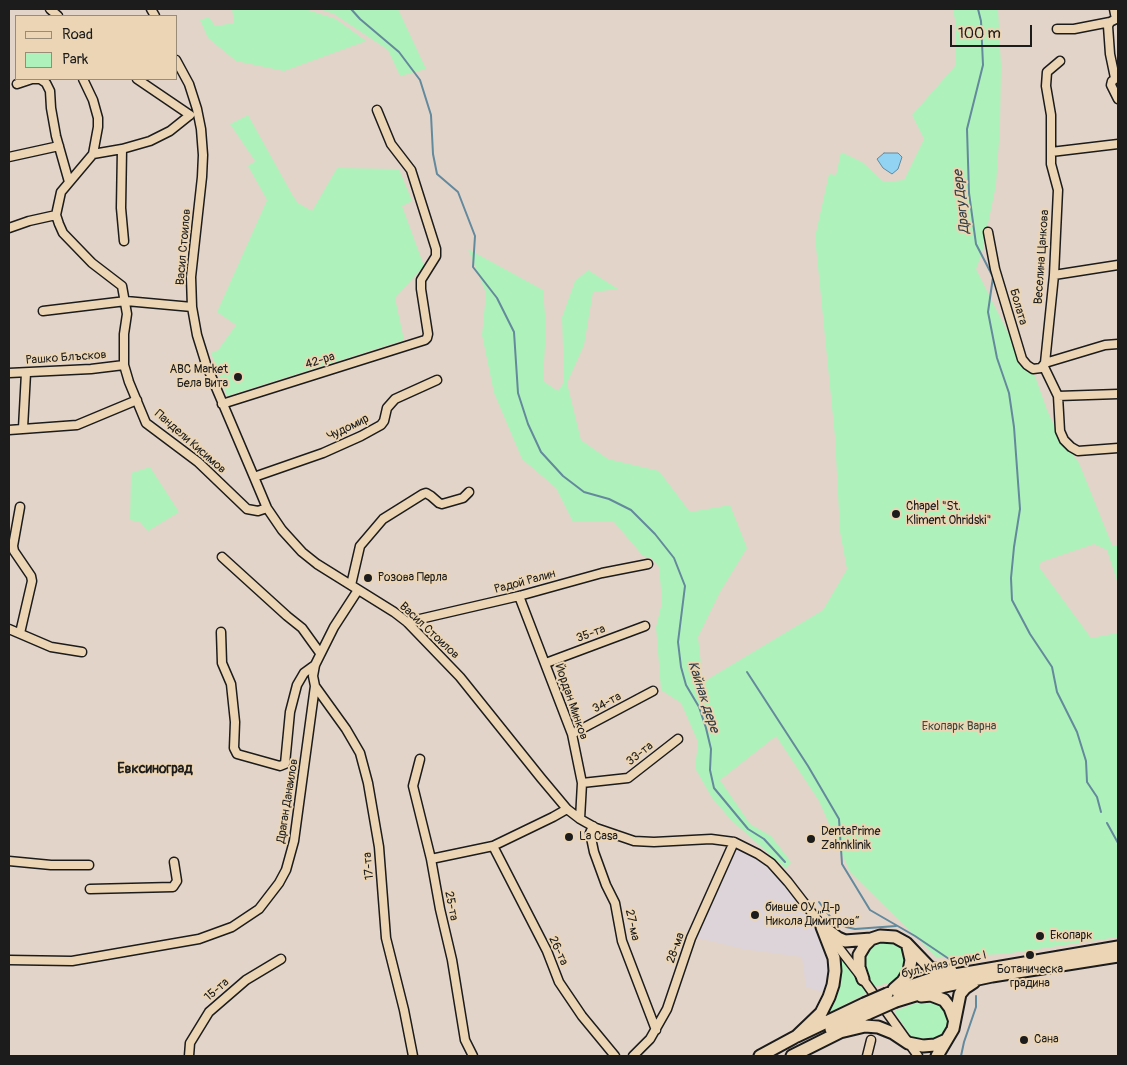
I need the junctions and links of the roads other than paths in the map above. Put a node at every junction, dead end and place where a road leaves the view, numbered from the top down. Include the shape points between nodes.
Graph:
1 (1114, 9) edge
2 (1115, 20) edge
3 (1056, 29) dead end
4 (1060, 61) dead end
5 (178, 64) edge
6 (1115, 79) edge
7 (30, 80) edge
8 (43, 80) edge
9 (83, 80) edge
10 (139, 80) edge
11 (18, 84) dead end
12 (1118, 100) edge
13 (376, 110) dead end
14 (194, 115) junction
15 (1118, 144) edge
16 (59, 146) junction
17 (122, 149) junction
18 (1051, 152) junction
19 (93, 154) junction
20 (9, 157) edge
21 (69, 182) junction
22 (56, 215) junction
23 (9, 228) edge
24 (988, 232) dead end
25 (124, 241) dead end
26 (1118, 265) edge
27 (1054, 274) junction
28 (126, 301) junction
29 (192, 307) junction
30 (43, 311) dead end
31 (1118, 344) edge
32 (1044, 363) junction
33 (124, 365) junction
34 (26, 372) junction
35 (9, 373) edge
36 (437, 380) dead end
37 (1118, 394) edge
38 (1058, 396) junction
39 (137, 400) junction
40 (222, 404) junction
41 (23, 428) junction
42 (9, 430) edge
43 (1118, 448) edge
44 (254, 477) junction
45 (469, 492) dead end
46 (20, 507) dead end
47 (267, 508) junction
48 (222, 557) dead end
49 (648, 564) dead end
50 (355, 587) junction
51 (519, 596) junction
52 (407, 622) junction
53 (644, 626) dead end
54 (9, 629) edge
55 (221, 632) dead end
56 (20, 633) junction
57 (82, 652) dead end
58 (320, 653) junction
59 (546, 663) junction
60 (315, 665) junction
61 (315, 686) junction
62 (653, 691) dead end
63 (572, 734) junction
64 (678, 739) dead end
65 (420, 759) dead end
66 (582, 783) junction
67 (567, 808) junction
68 (580, 819) junction
69 (593, 826) junction
70 (734, 842) junction
71 (492, 846) junction
72 (431, 859) junction
73 (9, 861) edge
74 (174, 862) dead end
75 (90, 865) dead end
76 (90, 890) dead end
77 (822, 926) junction
78 (871, 939) junction
79 (908, 945) junction
80 (1118, 947) edge
81 (1118, 956) edge
82 (281, 959) dead end
83 (9, 960) edge
84 (989, 972) junction
85 (863, 979) junction
86 (892, 998) junction
87 (866, 1008) junction
88 (954, 1021) junction
89 (656, 1030) junction
90 (797, 1036) junction
91 (871, 1040) dead end
92 (946, 1040) junction
93 (908, 1043) junction
94 (189, 1056) edge
95 (412, 1056) edge
96 (473, 1056) edge
97 (615, 1056) edge
98 (633, 1056) edge
99 (760, 1056) edge
100 (781, 1056) edge
101 (792, 1056) edge
102 (867, 1056) edge
103 (918, 1056) edge
104 (937, 1056) edge

1 - 2 street
2 - 3 street via 1074,29
2 - 6 street via 1108,26
4 - 18 street, Веселина Цанкова via 1048,72 1046,86 1051,115
5 - 14 street, Васил Стоилов via 189,84
6 - 12 street via 1112,89
7 - 11 street
8 - 16 street via 50,91
9 - 19 street via 98,118
10 - 14 street
13 - 40 street, 42-ра via 391,144 411,170 436,249 436,256 421,280 428,334 425,340
14 - 17 street via 150,141
14 - 29 street, Васил Стоилов via 203,162 191,276
15 - 18 street
16 - 20 street
16 - 21 street
17 - 19 street
17 - 25 street
18 - 27 street, Веселина Цанкова via 1058,190
19 - 21 street
21 - 22 street via 62,192
22 - 23 street
22 - 28 street, Пандели Кисимов via 70,241 92,263 120,282
24 - 32 street, Болата via 995,269 1022,358 1033,370
26 - 27 street
27 - 32 street, Веселина Цанкова
28 - 29 street
28 - 30 street
28 - 33 street, Пандели Кисимов
29 - 40 street, Васил Стоилов via 202,353
31 - 32 street
32 - 38 street, Веселина Цанкова
33 - 34 street, Рашко Блъсков
33 - 39 street, Пандели Кисимов
34 - 35 street, Рашко Блъсков
34 - 41 street
36 - 44 street, Чудомир via 396,399 387,408 382,425 362,436
37 - 38 street
38 - 43 street, Веселина Цанкова via 1060,431 1071,447 1078,451
39 - 41 street via 78,425
39 - 47 street, Пандели Кисимов via 146,423 198,462 247,510 253,512
40 - 44 street, Васил Стоилов
41 - 42 street
44 - 47 street, Васил Стоилов
45 - 50 street via 463,498 442,504 426,493 383,519 360,546
46 - 56 street via 13,546 32,580
47 - 50 street, Васил Стоилов via 302,552
48 - 58 street via 302,628
49 - 51 street, Радой Ралин
50 - 52 street, Васил Стоилов
50 - 58 street, Драган Данаилов
51 - 52 street, Радой Ралин
51 - 59 street, Йордан Минков
52 - 67 street, Васил Стоилов via 460,677
53 - 59 street, 35-та
54 - 56 street
55 - 60 street via 222,663 230,684 237,754 282,766 285,764 290,712 304,673
56 - 57 street via 51,647
58 - 60 street, Драган Данаилов
59 - 63 street, Йордан Минков
60 - 61 street, Драган Данаилов
61 - 83 street, Драган Данаилов via 294,841 286,870 259,908 232,927 199,939 72,961
61 - 95 street, 17-та via 360,753 368,783 379,847 386,938
62 - 63 street, 34-та
63 - 66 street, Йордан Минков
64 - 66 street, 33-та via 628,778
65 - 72 street, 25-та via 413,786
66 - 68 street, Йордан Минков
67 - 68 street, Васил Стоилов
67 - 71 street
68 - 69 street, Васил Стоилов
69 - 70 street, Васил Стоилов via 634,841 711,839
69 - 89 street, 27-ма via 590,833 594,852 615,903 622,942
70 - 77 street, Васил Стоилов via 771,863
70 - 89 street, 28-ма via 691,938 667,1009
71 - 72 street
71 - 97 street, 26-та via 547,951 559,982
72 - 96 street, 25-та via 465,1040
73 - 75 street
74 - 76 street via 177,881 174,887
77 - 78 highway via 845,941
77 - 85 street, Васил Стоилов
77 - 90 highway via 834,958 833,985 824,1008
78 - 79 highway via 890,936
78 - 85 highway via 859,955
79 - 84 highway via 926,965 937,970
79 - 86 highway via 909,971
80 - 84 highway, бул. Княз Борис I
81 - 84 highway, бул. Княз Борис I
82 - 94 street, 15-та via 246,980 209,1012 190,1043
84 - 86 highway, бул. Княз Борис I
84 - 88 highway via 962,991
85 - 93 street, Васил Стоилов
86 - 87 highway, бул. Княз Борис I, bridge
86 - 88 highway via 936,996 948,1004
87 - 90 highway, бул. Княз Борис I
87 - 100 highway, бул. Княз Борис I
88 - 92 highway
89 - 98 street, 28-ма
90 - 99 highway, бул. Княз Борис I
91 - 102 street
92 - 93 highway via 929,1046
92 - 104 highway
93 - 101 highway via 893,1033 866,1026 840,1032
93 - 103 street, Васил Стоилов

